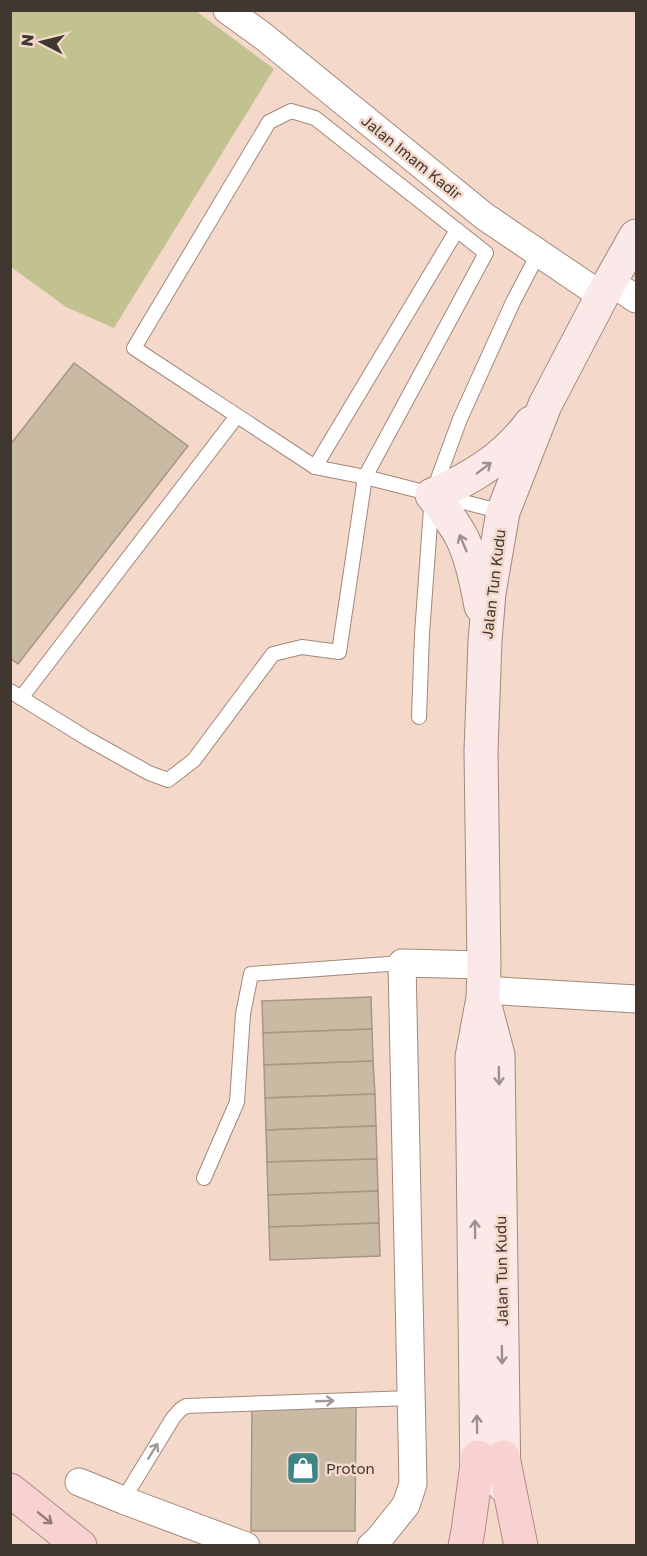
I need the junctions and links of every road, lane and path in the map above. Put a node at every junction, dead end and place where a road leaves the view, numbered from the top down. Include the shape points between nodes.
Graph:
1 (227, 10) edge
2 (457, 230) junction
3 (636, 236) edge
4 (538, 254) junction
5 (616, 292) edge
6 (545, 405) junction
7 (237, 416) junction
8 (315, 467) junction
9 (365, 477) junction
10 (432, 495) junction
11 (503, 512) junction
12 (486, 641) junction
13 (16, 695) edge
14 (419, 717) dead end
15 (402, 963) junction
16 (483, 985) junction
17 (636, 999) edge
18 (204, 1178) dead end
19 (411, 1398) junction
20 (491, 1457) junction
21 (79, 1482) dead end
22 (10, 1490) edge
23 (123, 1500) junction
24 (80, 1545) edge
25 (246, 1545) edge
26 (371, 1545) edge
27 (465, 1545) edge
28 (476, 1545) edge
29 (506, 1545) edge
30 (521, 1545) edge

1 - 4 street, Jalan Imam Kadir via 484,216
2 - 7 lane via 315,118 291,111 269,122 134,348
2 - 8 lane
2 - 9 lane via 486,254
3 - 5 main road, Jalan Tun Kudu
4 - 5 street, Jalan Imam Kadir
4 - 10 lane via 460,419
5 - 6 main road, Jalan Tun Kudu
10 -> 6 main road via 476,474 499,456
6 - 11 main road, Jalan Tun Kudu
7 - 8 lane
7 - 13 lane
8 - 9 lane
9 - 10 lane
9 - 13 lane via 339,652 302,647 273,654 194,760 168,780 88,739
10 - 11 lane
12 -> 10 main road via 480,600 463,539
10 - 14 lane
11 - 12 main road, Jalan Tun Kudu via 489,593
12 - 16 main road, Jalan Tun Kudu via 481,751
15 - 16 street
15 - 18 lane via 251,974 243,1014 237,1102
15 - 19 street
16 - 17 street
16 - 20 main road, Jalan Tun Kudu via 472,1057
23 -> 19 lane via 173,1418 186,1406
19 - 26 street via 413,1484 406,1505
20 - 27 main road
20 - 28 main road, Jalan Tun Kudu
20 - 29 main road, Jalan Tun Kudu
20 - 30 main road
21 - 23 street
22 -> 24 main road
23 - 25 street

